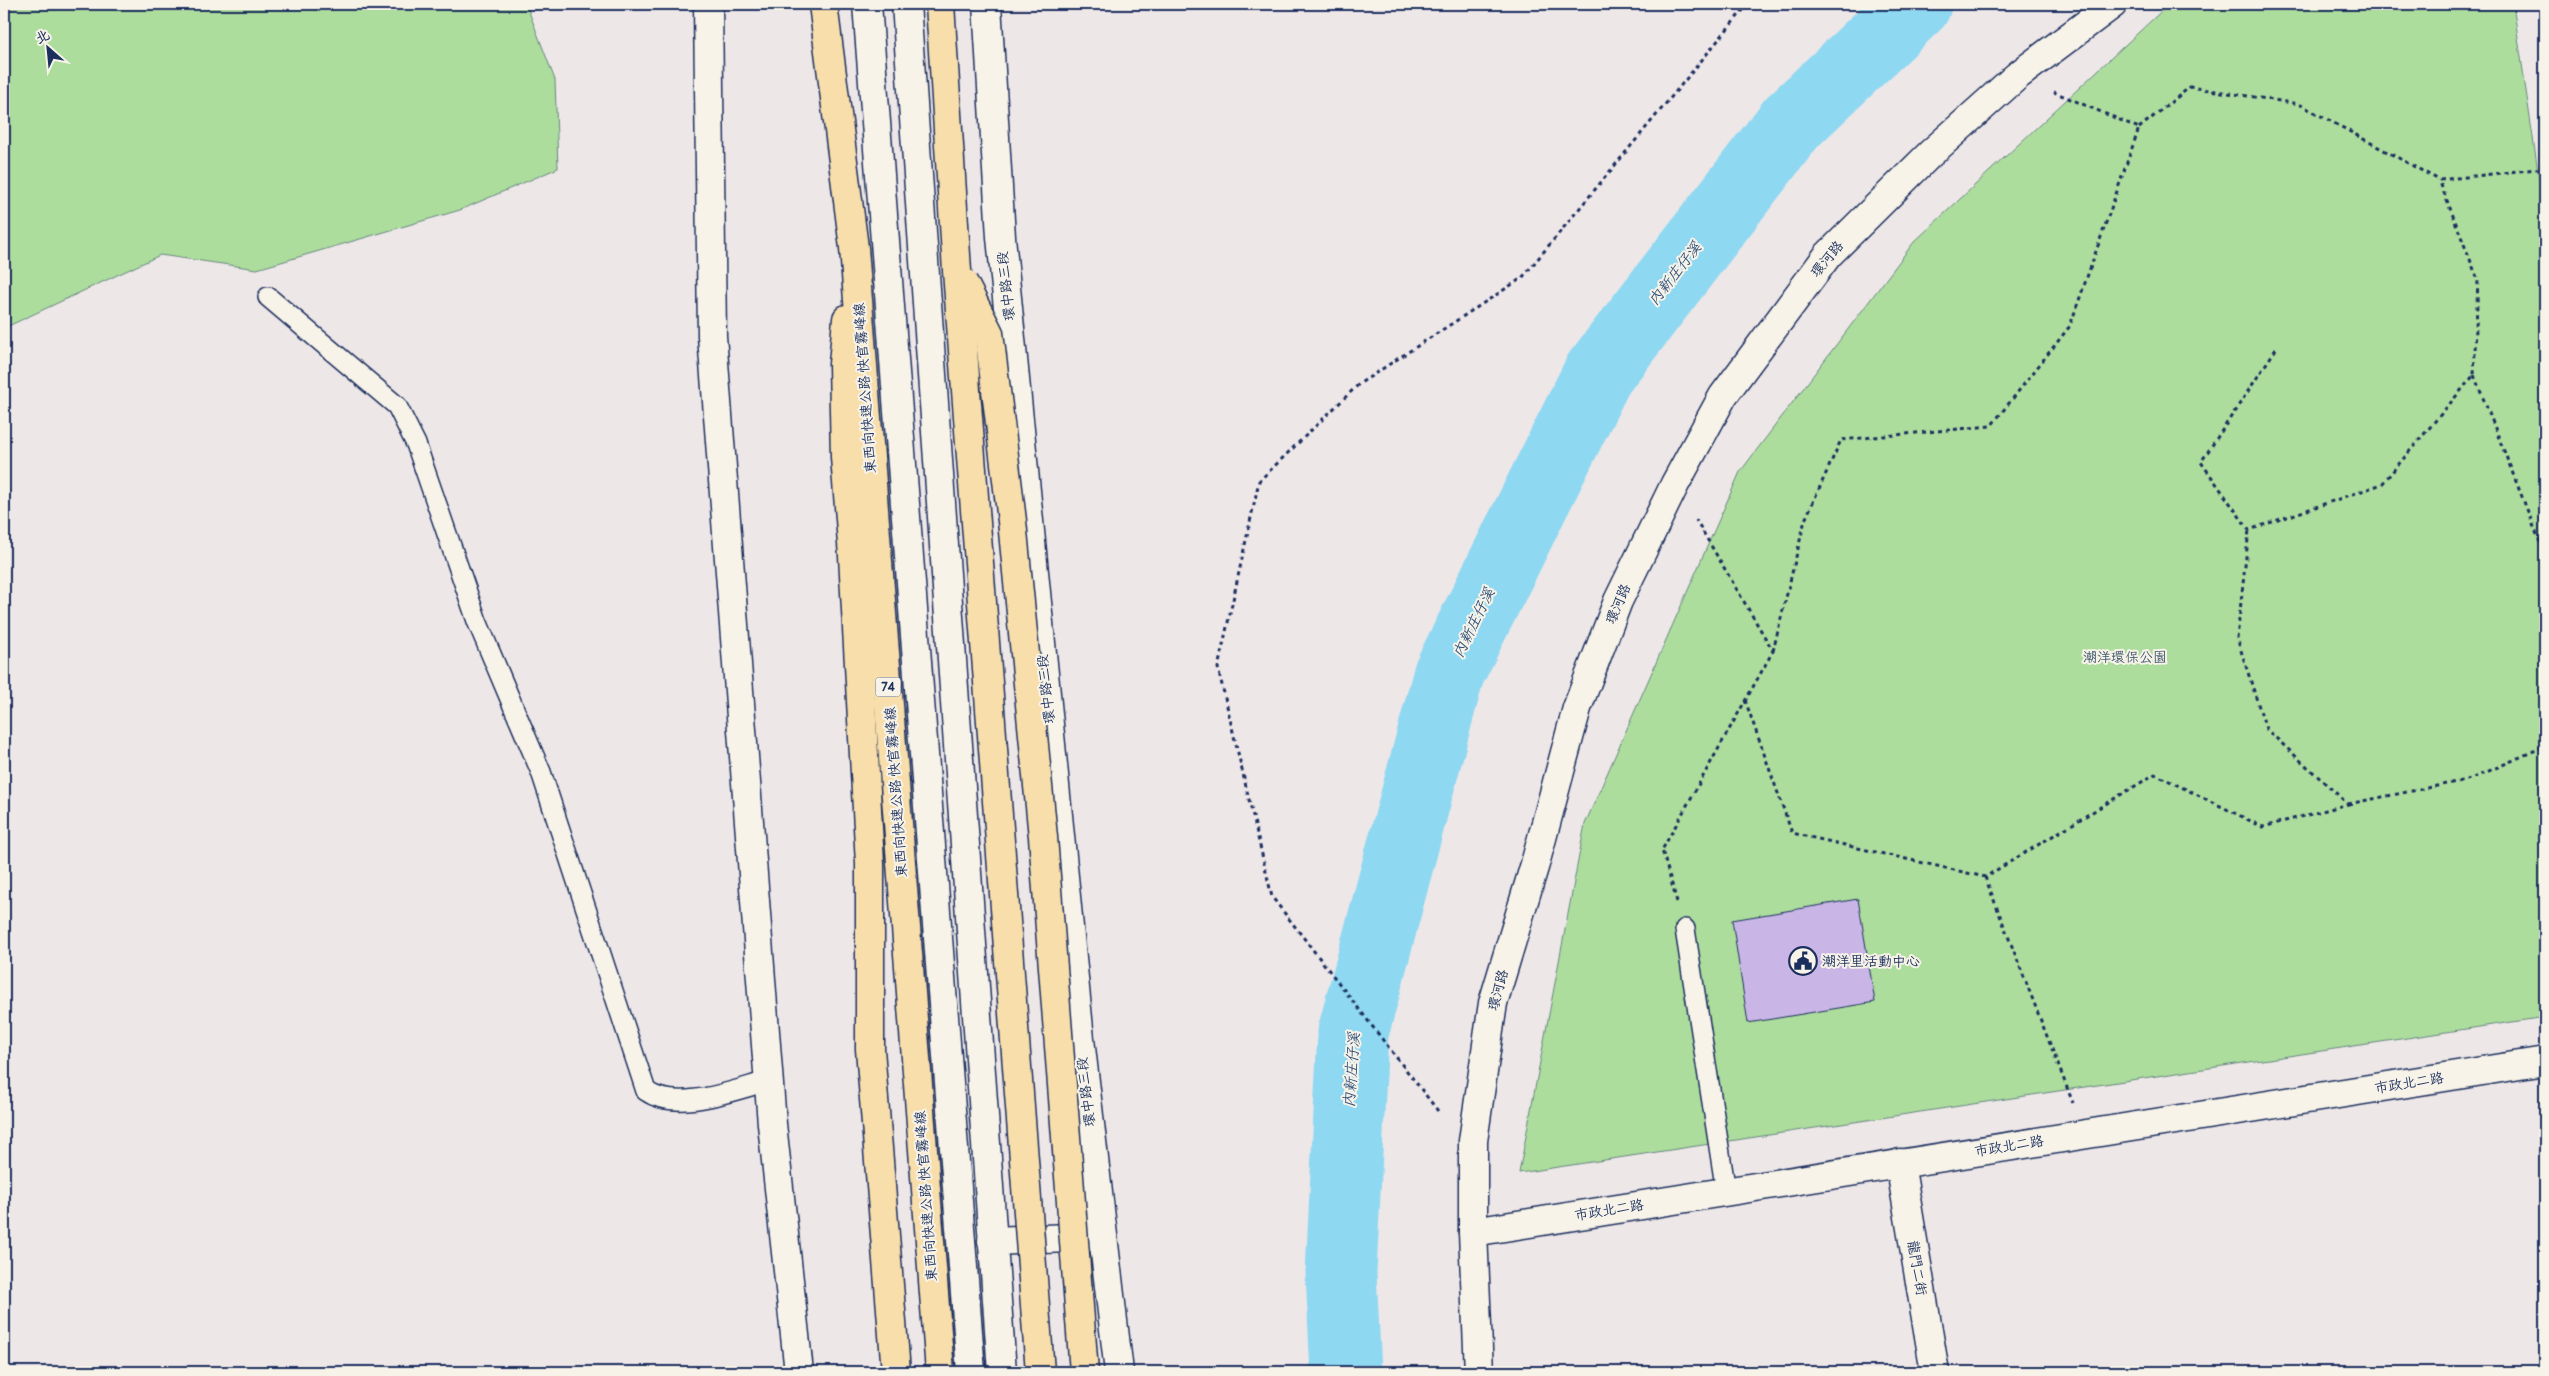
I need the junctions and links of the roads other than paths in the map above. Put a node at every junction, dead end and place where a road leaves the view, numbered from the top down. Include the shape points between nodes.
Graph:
1 (708, 4) edge
2 (823, 4) edge
3 (867, 4) edge
4 (906, 4) edge
5 (940, 4) edge
6 (987, 4) edge
7 (2113, 4) edge
8 (854, 248) junction
9 (957, 271) junction
10 (268, 297) dead end
11 (1685, 929) road end
12 (2545, 1061) edge
13 (768, 1081) junction
14 (1900, 1163) junction
15 (1726, 1192) junction
16 (1473, 1232) junction
17 (1103, 1236) junction
18 (992, 1241) junction
19 (799, 1372) edge
20 (896, 1372) edge
21 (940, 1372) edge
22 (971, 1372) edge
23 (1002, 1372) edge
24 (1040, 1372) edge
25 (1084, 1372) edge
26 (1119, 1372) edge
27 (1479, 1372) edge
28 (1935, 1372) edge

1 - 13 street via 712,336
2 - 8 highway, 東西向快速公路 快官霧峰線 / 74
3 - 22 street
4 - 18 street
5 - 9 highway, bridge
6 - 17 street, 環中路三段 via 1001,237 1080,1039
7 - 16 street, 環河路 via 2016,76 1930,154 1828,255 1723,396 1675,484 1618,601 1577,708 1493,1003 1473,1140
8 - 20 highway via 842,364 845,457 870,864 870,1049
8 - 21 highway, 東西向快速公路 快官霧峰線 / 74
9 - 24 highway, bridge
9 - 25 highway, bridge via 989,333 1012,521 1043,837
10 - 13 lane via 397,406 416,444 477,621 541,772 646,1091 657,1098 693,1099
11 - 15 lane
12 - 14 street, 市政北二路
13 - 19 street
14 - 15 street, 市政北二路
14 - 28 street, 龍門二街
15 - 16 street, 市政北二路
16 - 27 street, 環河路
17 - 18 street
17 - 26 street, 環中路三段
18 - 23 street

